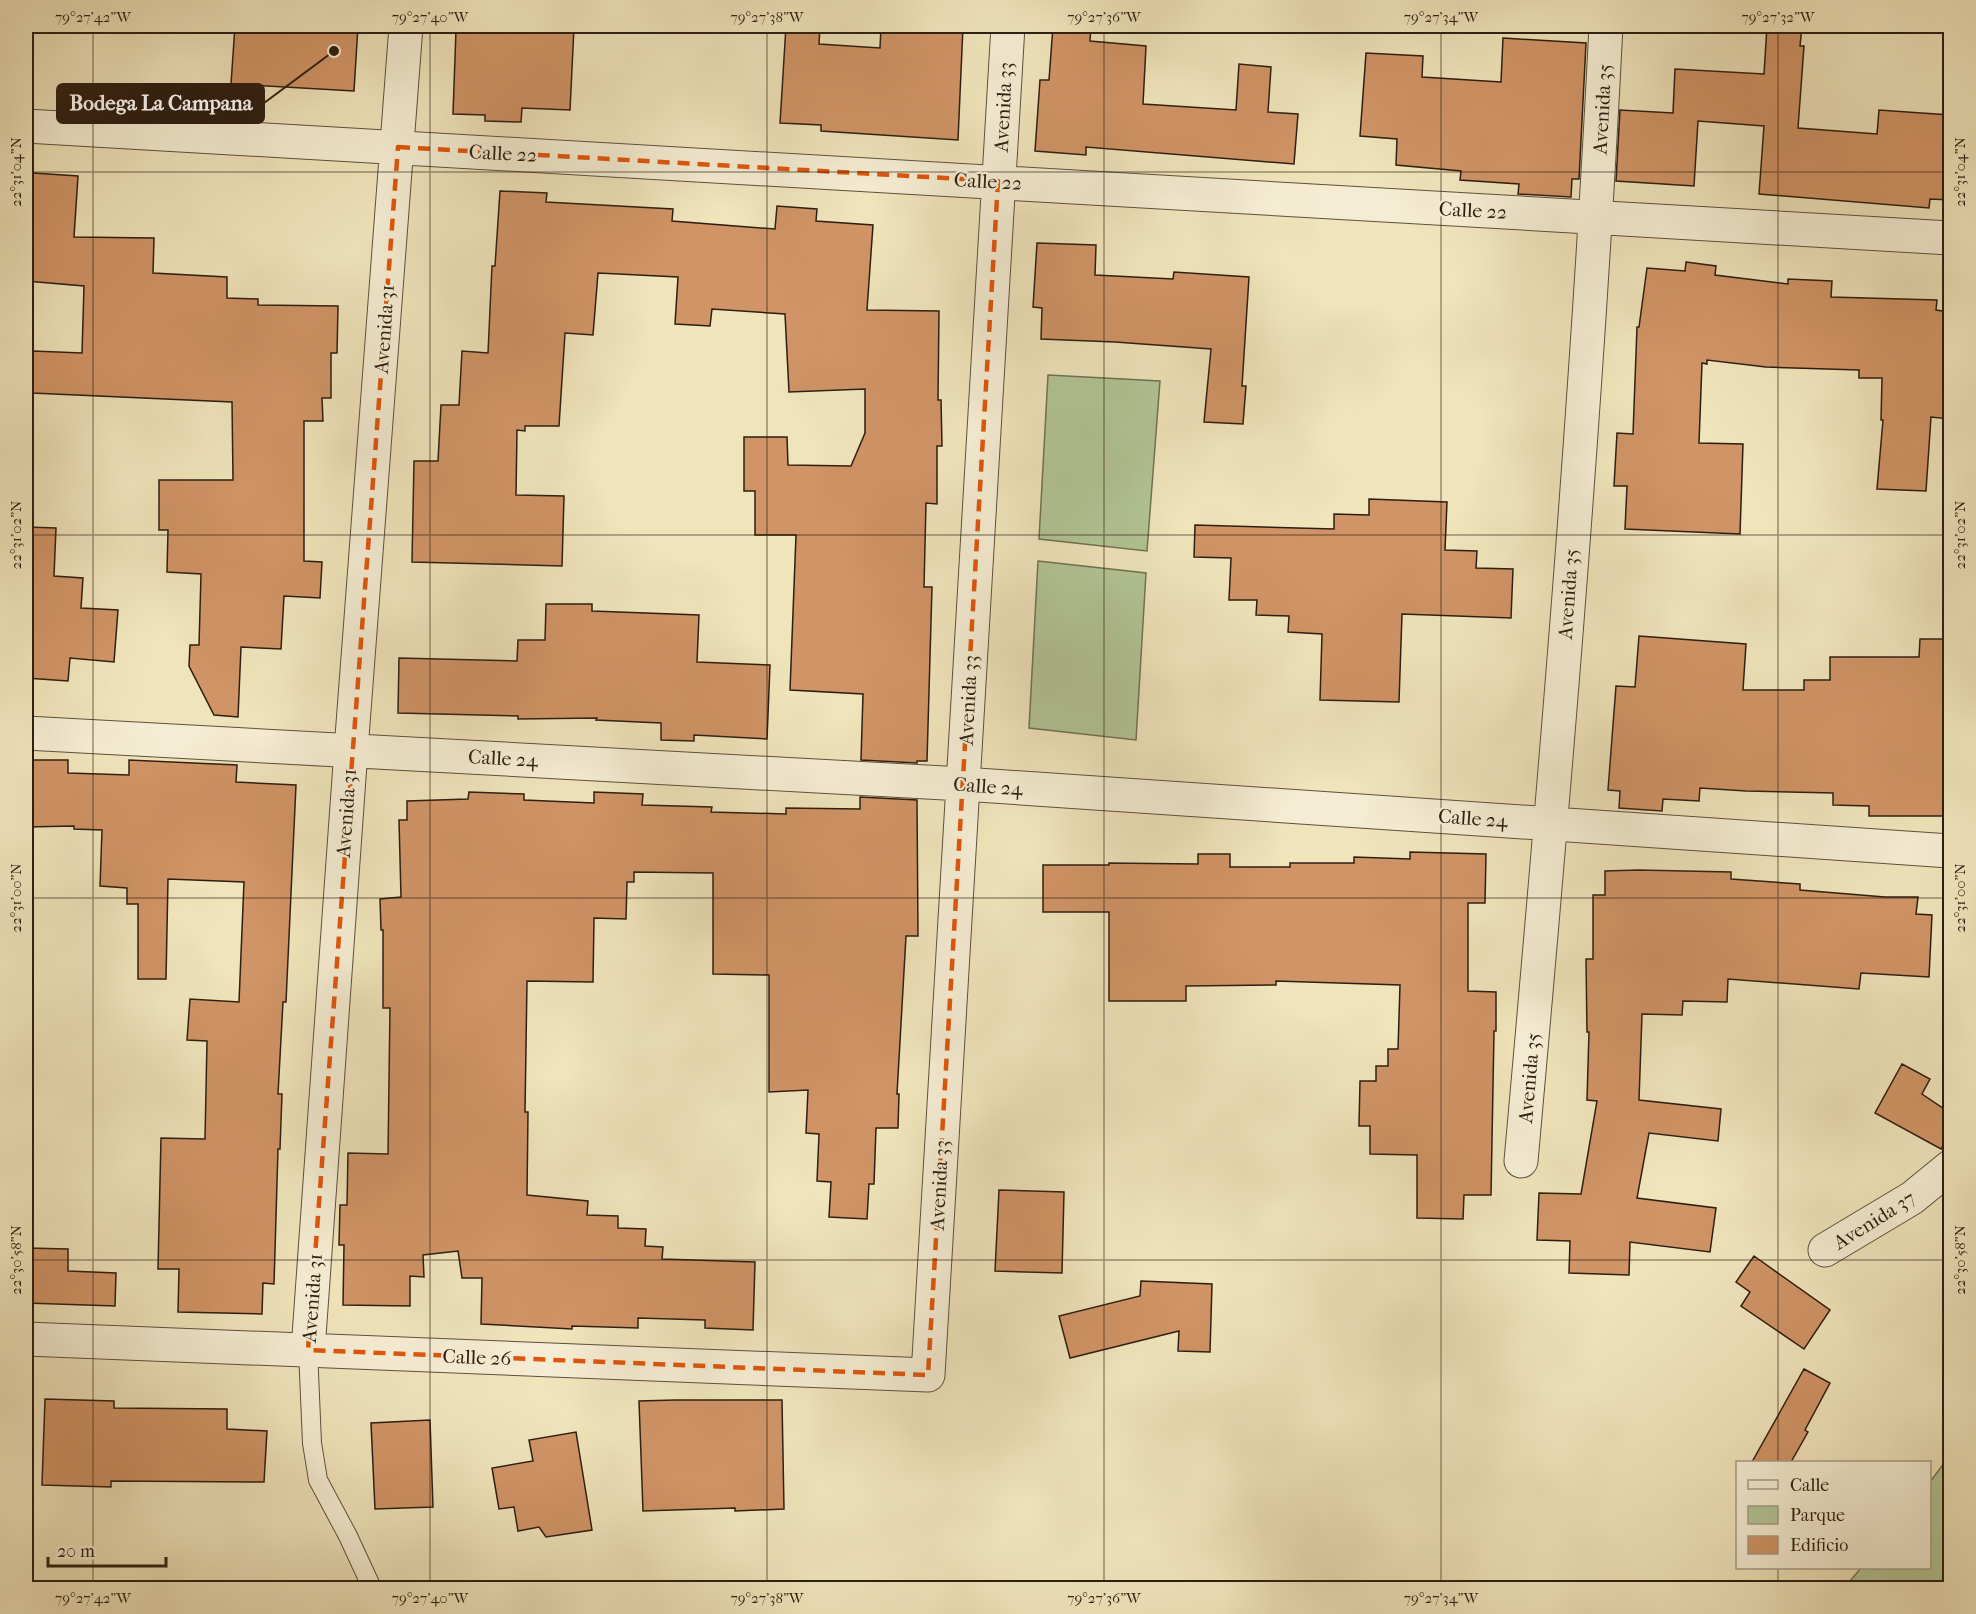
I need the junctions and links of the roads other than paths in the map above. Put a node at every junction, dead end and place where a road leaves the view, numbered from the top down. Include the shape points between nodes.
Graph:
1 (406, 26) edge
2 (1008, 26) edge
3 (1606, 26) edge
4 (26, 126) edge
5 (398, 147) junction
6 (998, 181) junction
7 (1596, 217) junction
8 (1950, 238) edge
9 (26, 733) edge
10 (351, 750) junction
11 (963, 784) junction
12 (1551, 824) junction
13 (1950, 851) edge
14 (1521, 1161) dead end
15 (1950, 1167) edge
16 (1825, 1250) dead end
17 (26, 1339) edge
18 (308, 1350) junction
19 (928, 1375) joint
20 (372, 1588) edge

1 - 5 street, Avenida 31
2 - 6 street, Avenida 33
3 - 7 street, Avenida 35
4 - 5 street, Calle 22
5 - 6 street, Calle 22
5 - 10 street, Avenida 31
6 - 7 street, Calle 22
6 - 11 street, Avenida 33
7 - 8 street, Calle 22
7 - 12 street, Avenida 35
9 - 10 street, Calle 24
10 - 11 street, Calle 24
10 - 18 street, Avenida 31
11 - 12 street, Calle 24
11 - 19 street, Avenida 33
12 - 13 street, Calle 24
12 - 14 street, Avenida 35
15 - 16 street, Avenida 37 via 1912,1198
17 - 18 street, Calle 26
18 - 19 street, Calle 26
18 - 20 lane, Avenida 31 via 312,1443 318,1480

